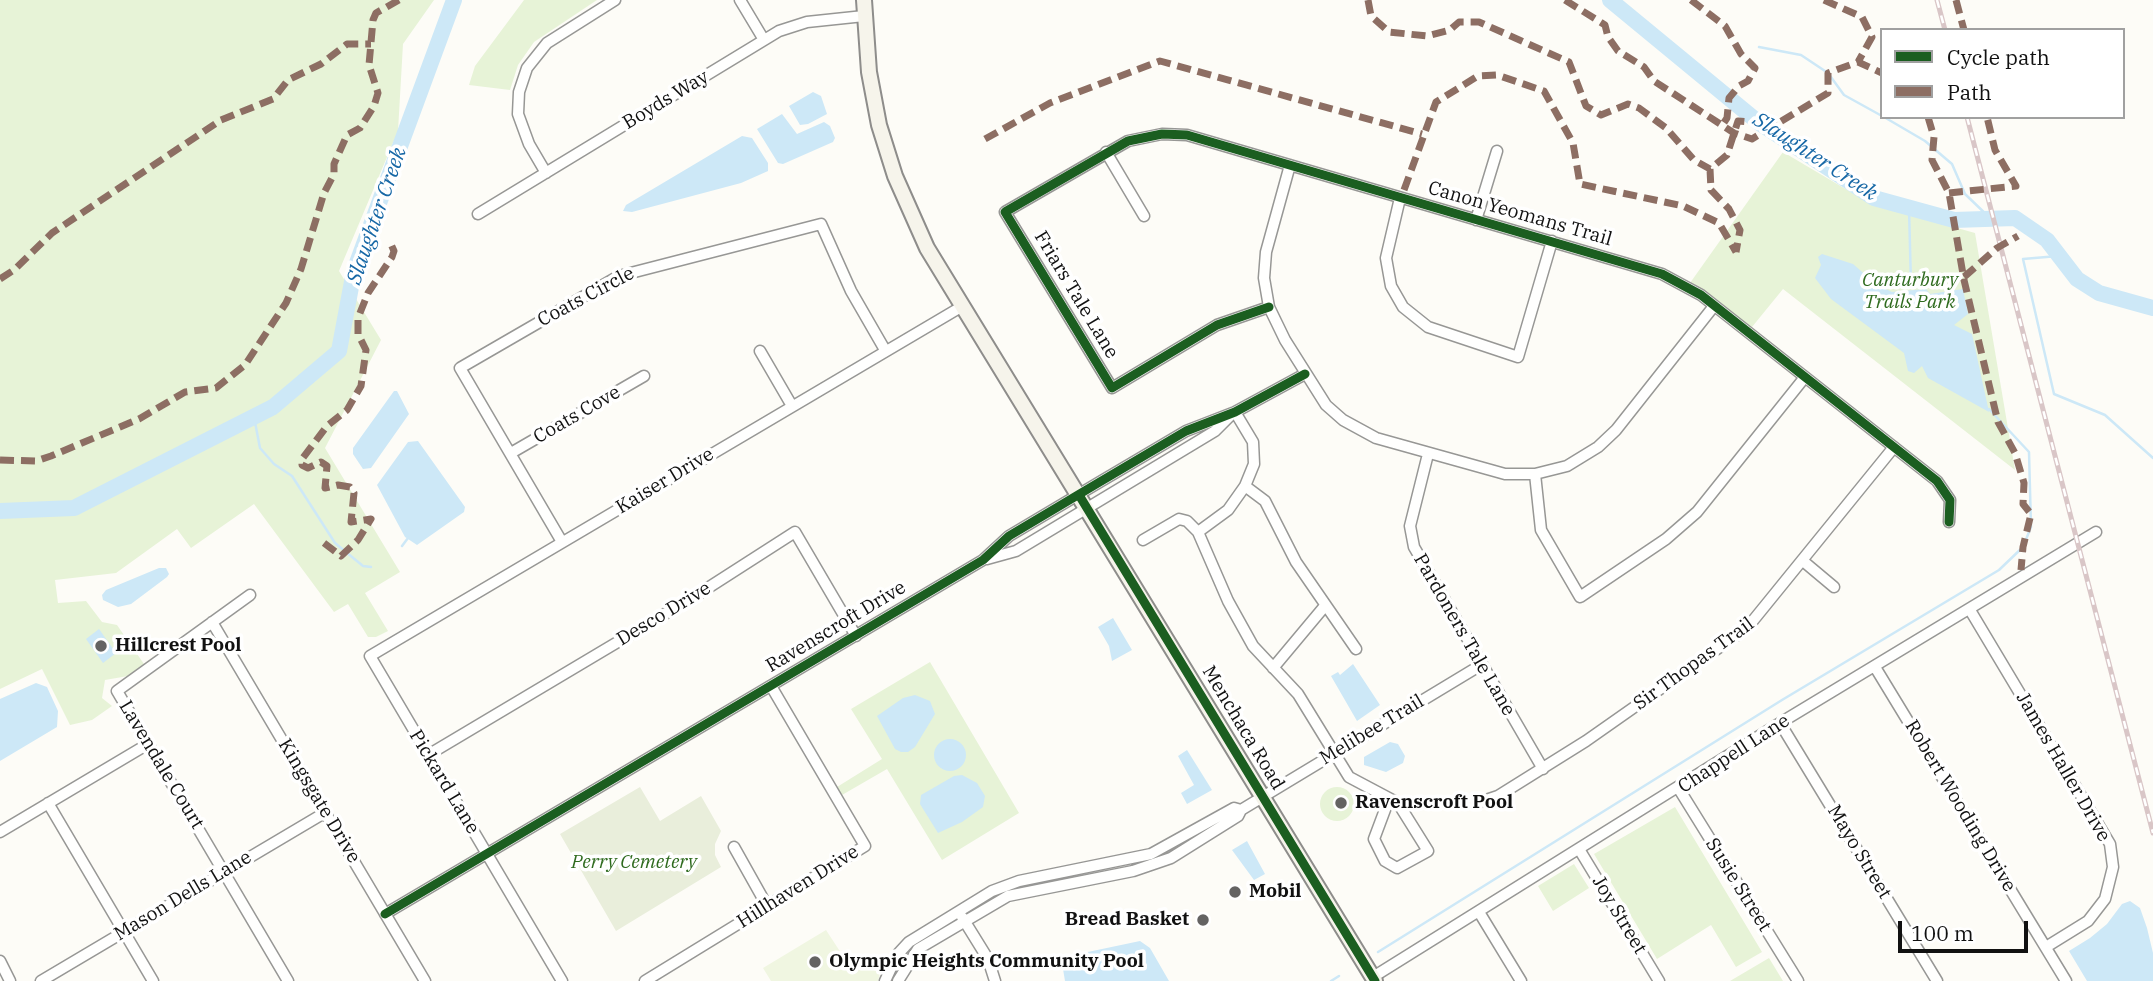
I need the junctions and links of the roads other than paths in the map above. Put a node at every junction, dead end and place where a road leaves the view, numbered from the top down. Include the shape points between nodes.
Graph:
1 (615, 0) edge
2 (740, 0) edge
3 (864, 0) edge
4 (864, 16) junction
5 (764, 40) junction
6 (1497, 151) dead end
7 (1106, 152) junction
8 (1290, 165) junction
9 (546, 173) junction
10 (1400, 198) junction
11 (1005, 212) joint
12 (478, 214) dead end
13 (1144, 216) dead end
14 (1476, 219) junction
15 (1552, 241) junction
16 (961, 306) junction
17 (1714, 306) junction
18 (1269, 307) junction
19 (760, 351) dead end
20 (886, 351) junction
21 (1305, 374) junction
22 (644, 376) dead end
23 (1805, 377) junction
24 (792, 406) junction
25 (1235, 412) junction
26 (1894, 447) junction
27 (511, 453) junction
28 (1428, 454) junction
29 (1535, 474) junction
30 (1245, 486) junction
31 (1079, 495) junction
32 (1087, 509) junction
33 (1949, 522) dead end
34 (1198, 532) junction
35 (2096, 532) dead end
36 (1143, 540) dead end
37 (562, 542) junction
38 (983, 560) junction
39 (1803, 561) junction
40 (1834, 587) dead end
41 (250, 594) dead end
42 (1324, 607) junction
43 (1970, 610) junction
44 (212, 622) junction
45 (856, 636) junction
46 (1356, 649) dead end
47 (370, 656) joint
48 (1481, 665) junction
49 (1875, 667) junction
50 (1273, 668) junction
51 (771, 686) junction
52 (1780, 723) junction
53 (148, 744) junction
54 (1333, 753) junction
55 (428, 755) junction
56 (1543, 769) junction
57 (1679, 789) junction
58 (1264, 797) junction
59 (1389, 799) junction
60 (1480, 802) dead end
61 (48, 803) junction
62 (1241, 810) junction
63 (326, 812) junction
64 (0, 832) edge
65 (734, 847) dead end
66 (1579, 849) junction
67 (487, 854) junction
68 (224, 872) junction
69 (766, 904) junction
70 (958, 910) junction
71 (1479, 912) junction
72 (385, 914) junction
73 (964, 921) junction
74 (124, 932) junction
75 (2046, 947) junction
76 (0, 961) edge
77 (1374, 979) edge
78 (10, 981) edge
79 (41, 981) edge
80 (153, 981) edge
81 (288, 981) edge
82 (425, 981) edge
83 (562, 981) edge
84 (645, 981) edge
85 (885, 981) edge
86 (898, 981) edge
87 (995, 981) edge
88 (1521, 981) edge
89 (1659, 981) edge
90 (1798, 981) edge
91 (1937, 981) edge
92 (2066, 981) edge

1 - 9 street via 547,43 527,68 518,114
2 - 5 street
3 - 4 main road, Menchaca Road
4 - 5 street, Boyds Way via 807,22
4 - 16 main road, Menchaca Road via 872,85 895,176 926,248
5 - 9 street, Boyds Way
6 - 14 street
7 - 8 street, Canon Yeomans Trail via 1138,138 1175,134
7 - 11 street, Canon Yeomans Trail
7 - 13 street
8 - 10 street, Canon Yeomans Trail
8 - 18 street via 1266,252
9 - 12 street, Boyds Way
10 - 14 street, Canon Yeomans Trail
10 - 15 street via 1385,258 1391,286 1403,307 1428,327 1518,356
11 - 18 street, Friars Tale Lane via 1112,388 1217,326
14 - 15 street, Canon Yeomans Trail
15 - 17 street, Canon Yeomans Trail via 1662,274
16 - 20 street, Kaiser Drive
16 - 31 main road, Menchaca Road
17 - 23 street, Canon Yeomans Trail
17 - 29 street via 1608,439 1579,461
18 - 21 street
19 - 24 street
20 - 24 street, Kaiser Drive
20 - 27 street, Coats Circle via 851,291 821,224 639,269 603,284 460,368
21 - 25 street, Ravenscroft Drive
21 - 28 street via 1326,405 1343,420 1376,438
22 - 27 street, Coats Cove
23 - 26 street, Canon Yeomans Trail
23 - 29 street via 1697,512 1666,539 1580,597 1545,540
24 - 37 street, Kaiser Drive
25 - 30 street via 1255,449
25 - 31 street, Ravenscroft Drive via 1186,431
25 - 32 street, Ravenscroft Drive via 1215,430
26 - 33 street, Canon Yeomans Trail via 1944,489 1952,508
26 - 39 street, Sir Thopas Trail
27 - 37 street, Coats Circle
28 - 29 street via 1505,474
28 - 48 street, Pardoners Tale Lane via 1410,526 1413,547
30 - 34 street via 1228,510
30 - 42 street via 1265,501
31 - 32 main road, Menchaca Road
31 - 38 street, Ravenscroft Drive via 1009,536
32 - 38 street, Ravenscroft Drive via 1016,551
32 - 58 main road, Menchaca Road
34 - 36 street via 1179,519
34 - 50 street via 1253,646
35 - 43 street, Chappell Lane
37 - 47 street, Kaiser Drive
38 - 45 street, Ravenscroft Drive
39 - 40 street
39 - 56 street, Sir Thopas Trail via 1747,628
41 - 44 street, Lavendale Court
42 - 46 street
42 - 50 street
43 - 49 street, Chappell Lane
43 - 75 street, James Haller Drive via 2110,844 2113,877 2105,900 2088,921
44 - 53 street, Lavendale Court via 117,691
44 - 63 street, Kingsgate Drive
45 - 51 street, Ravenscroft Drive
45 - 55 street, Desco Drive via 795,532
47 - 55 street, Pickard Lane
48 - 54 street, Melibee Trail
48 - 56 street, Pardoners Tale Lane
49 - 52 street, Chappell Lane
49 - 75 street, Robert Wooding Drive
50 - 54 street via 1298,694
51 - 67 street, Ravenscroft Drive
51 - 69 street, Hillhaven Drive via 865,846
52 - 57 street, Chappell Lane
52 - 91 street, Mayo Street
53 - 61 street
53 - 68 street, Lavendale Court
54 - 58 street, Melibee Trail
54 - 59 street via 1349,777
55 - 67 street, Pickard Lane
56 - 60 street, Sir Thopas Trail
57 - 66 street, Chappell Lane
57 - 90 street, Susie Street
58 - 62 street, Melibee Trail
58 - 77 main road, Menchaca Road
59 - 59 street via 1402,807 1428,851 1397,868 1385,861 1374,839
61 - 64 street
61 - 74 street
62 - 70 street via 1234,808 1152,853 1019,881
62 - 73 street via 1153,866 1016,893
63 - 68 street, Mason Dells Lane
63 - 72 street, Kingsgate Drive
65 - 69 street
66 - 71 street, Chappell Lane
66 - 89 street, Joy Street
67 - 72 street, Ravenscroft Drive
67 - 83 street, Pickard Lane
68 - 74 street, Mason Dells Lane
68 - 81 street, Lavendale Court
69 - 84 street, Hillhaven Drive
70 - 73 street
70 - 85 street via 909,942
71 - 77 street, Chappell Lane
71 - 88 street
72 - 82 street, Kingsgate Drive
73 - 86 street via 918,950
73 - 87 street via 988,959
74 - 79 street, Mason Dells Lane
74 - 80 street
75 - 92 street, Robert Wooding Drive
76 - 78 street

